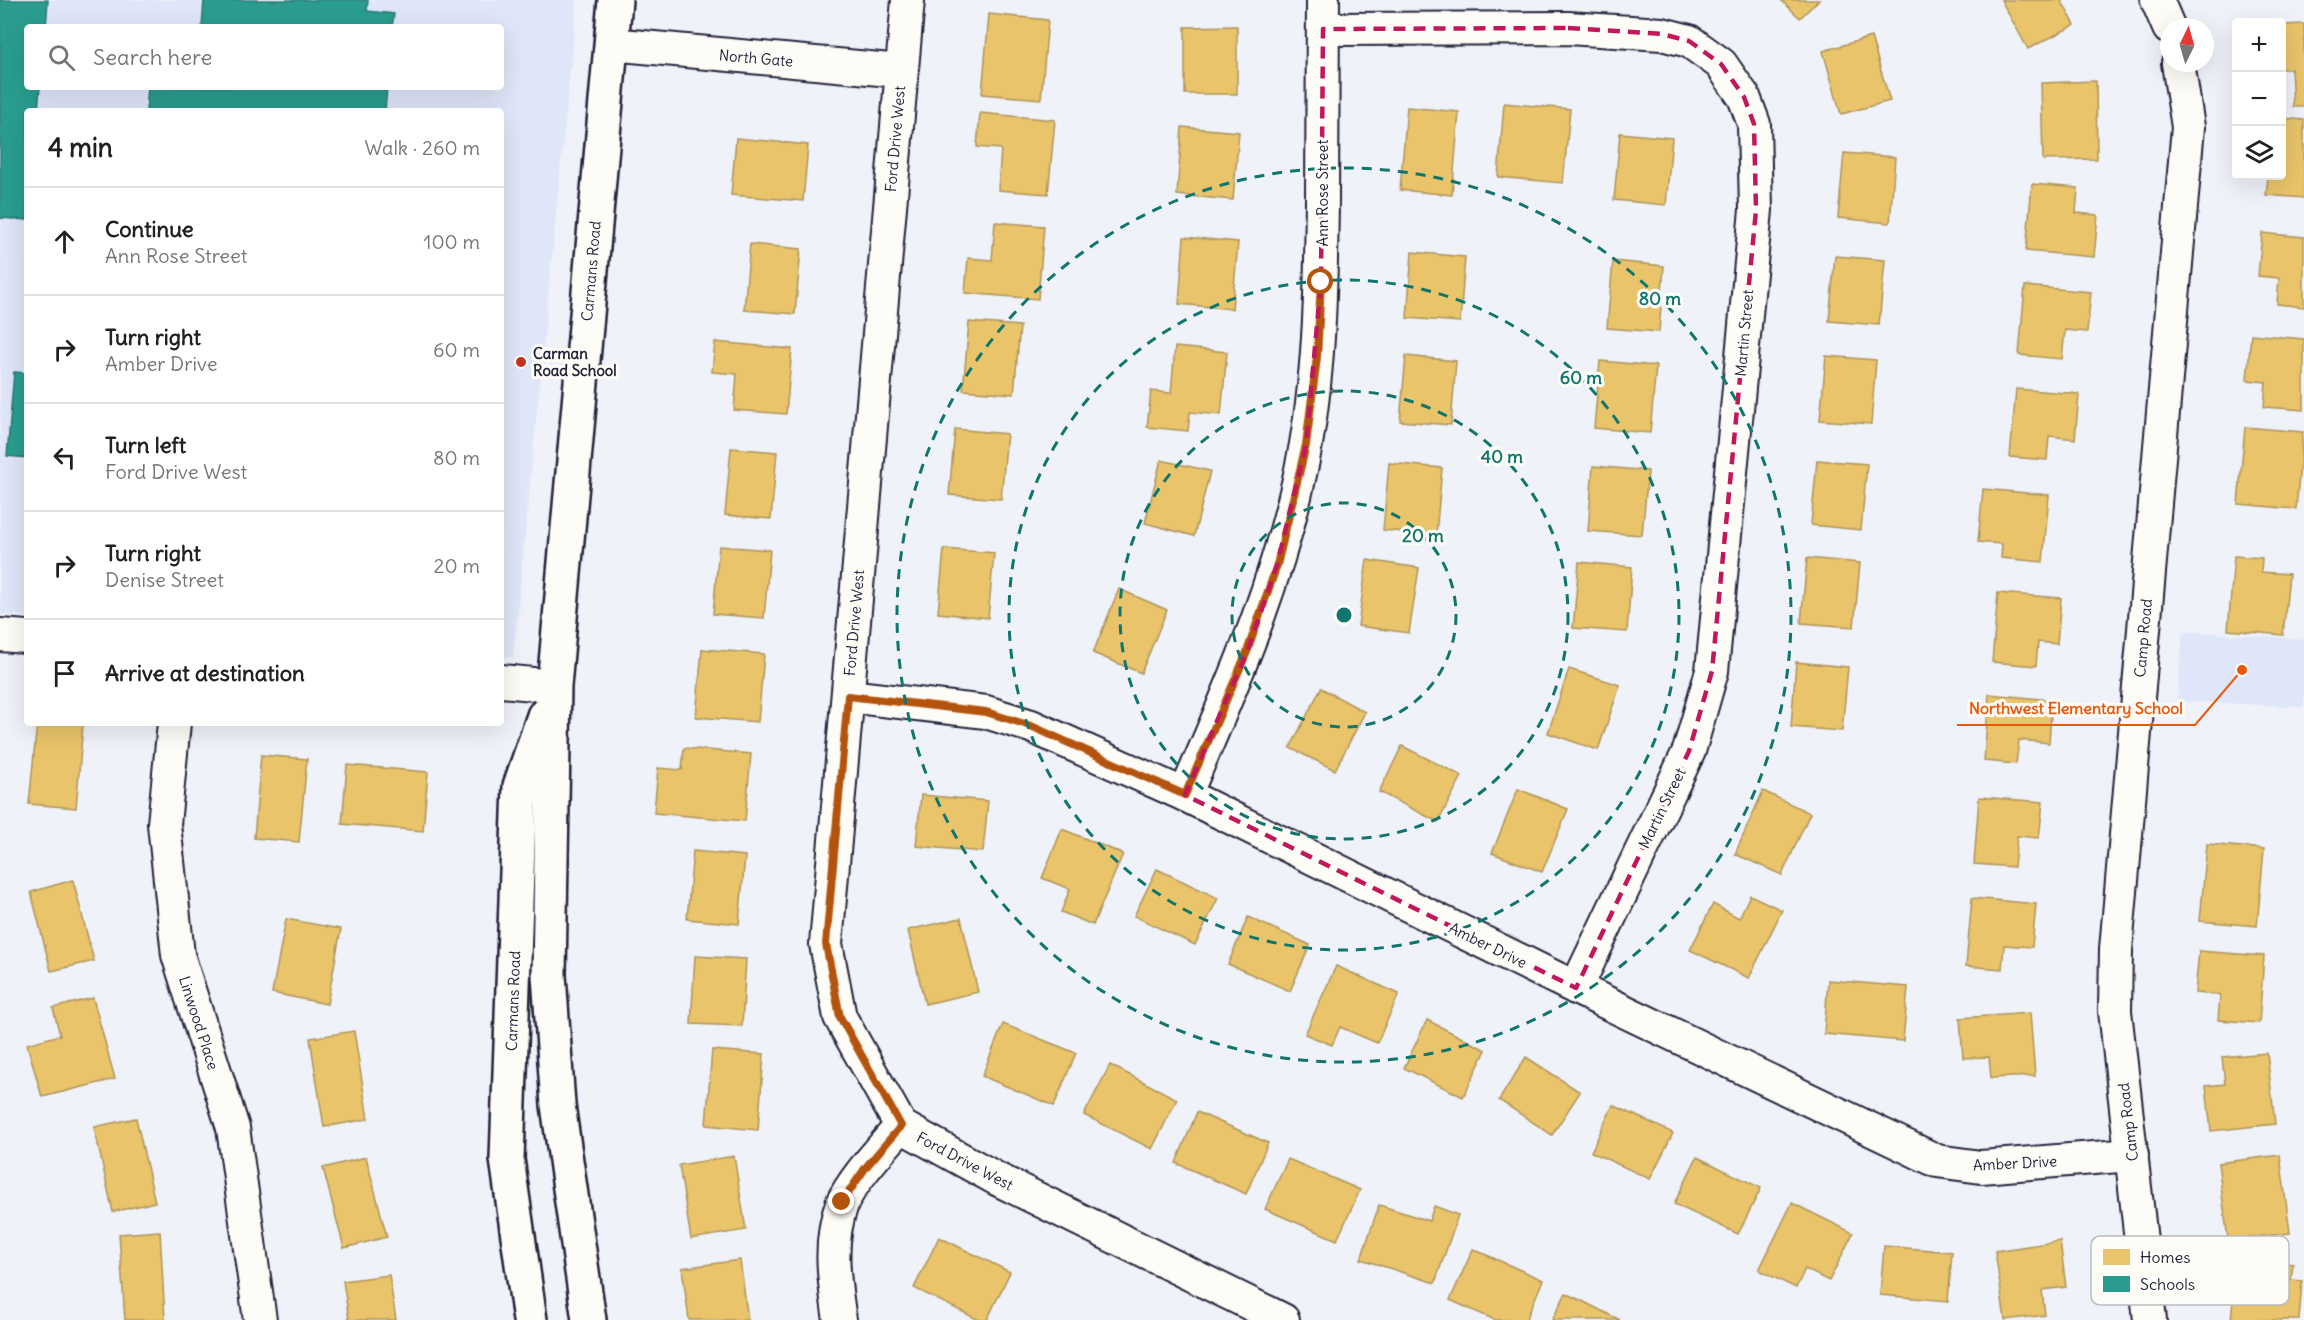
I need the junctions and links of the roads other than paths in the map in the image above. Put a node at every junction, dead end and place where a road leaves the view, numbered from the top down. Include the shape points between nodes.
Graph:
1 (615, 0) edge
2 (908, 0) edge
3 (2157, 0) edge
4 (1323, 15) edge
5 (2165, 18) edge
6 (611, 44) junction
7 (901, 71) junction
8 (2179, 72) edge
9 (0, 635) edge
10 (24, 637) edge
11 (504, 681) edge
12 (554, 686) junction
13 (848, 696) junction
14 (174, 726) edge
15 (1185, 795) junction
16 (1576, 988) junction
17 (901, 1126) junction
18 (2132, 1155) junction
19 (2141, 1236) edge
20 (2148, 1305) edge
21 (260, 1320) edge
22 (531, 1320) edge
23 (589, 1320) edge
24 (840, 1320) edge
25 (1283, 1320) edge
26 (2150, 1320) edge

1 - 6 street, Carmans Road
2 - 7 street, Ford Drive West
3 - 5 street
4 - 15 street, Ann Rose Street via 1321,282 1306,445 1277,565 1247,652
4 - 16 street, Martin Street via 1662,33 1689,41 1721,64 1744,97 1754,124 1756,210 1712,671 1689,751
6 - 7 street, North Gate
6 - 12 street, Carmans Road
7 - 13 street, Ford Drive West
8 - 18 street, Camp Road via 2188,127 2116,949 2115,1011
9 - 10 street
11 - 12 street
12 - 22 street, Carmans Road via 520,786 507,1159
12 - 23 street, Carmans Road via 549,975 558,1105
13 - 15 street, Amber Drive via 986,712 1031,726
13 - 17 street, Ford Drive West via 826,944 840,1017
14 - 21 street, Linwood Place via 164,824 177,955 233,1128
15 - 16 street, Amber Drive
16 - 18 street, Amber Drive via 1937,1161 1981,1167
17 - 24 street via 842,1202 835,1229 833,1270
17 - 25 street, Ford Drive West via 997,1179
18 - 19 street, Camp Road
20 - 26 street, Camp Road

